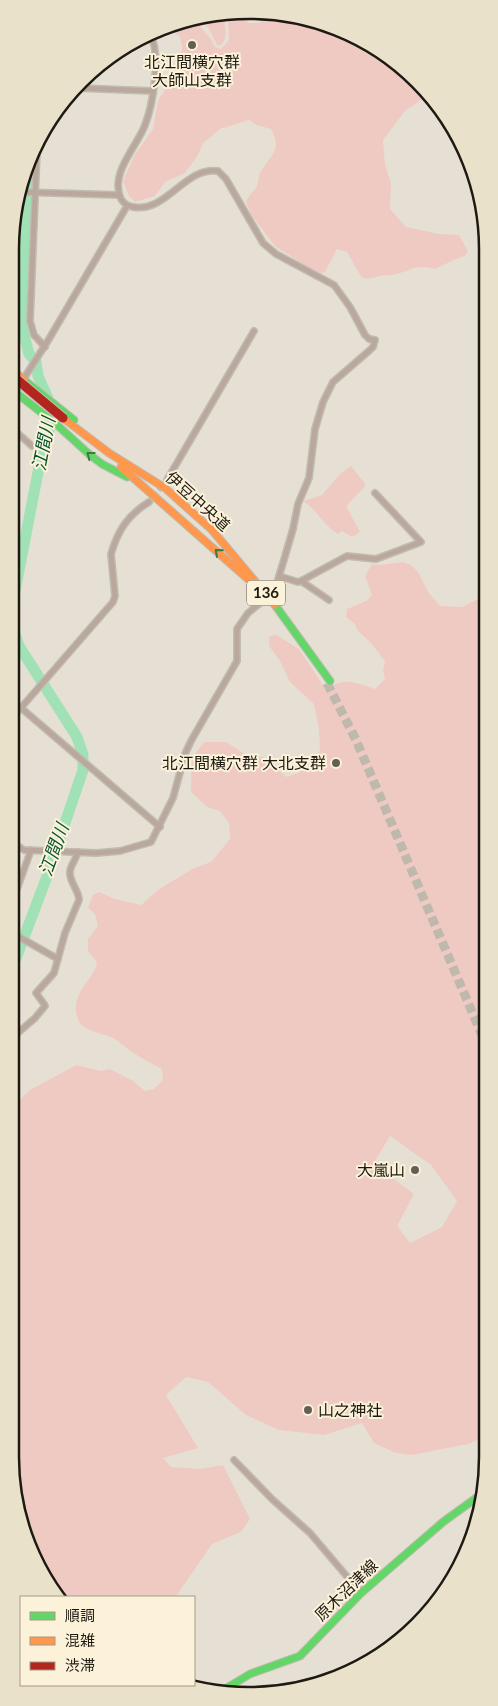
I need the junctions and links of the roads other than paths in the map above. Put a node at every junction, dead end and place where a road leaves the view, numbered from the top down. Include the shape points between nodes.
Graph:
1 (153, 40) edge
2 (84, 88) edge
3 (152, 92) junction
4 (36, 161) edge
5 (26, 192) edge
6 (33, 193) junction
7 (120, 195) junction
8 (127, 206) junction
9 (254, 331) dead end
10 (45, 347) junction
11 (19, 375) edge
12 (24, 380) junction
13 (19, 382) edge
14 (19, 386) edge
15 (19, 386) edge
16 (19, 397) edge
17 (60, 419) junction
18 (19, 434) edge
19 (32, 446) dead end
20 (167, 480) tunnel mouth
21 (375, 492) dead end
22 (149, 502) tunnel mouth
23 (279, 576) junction
24 (301, 581) junction
25 (271, 594) dead end
26 (264, 600) dead end
27 (329, 600) dead end
28 (21, 707) junction
29 (19, 710) edge
30 (160, 827) junction
31 (19, 847) edge
32 (31, 850) junction
33 (78, 852) junction
34 (19, 883) edge
35 (19, 937) edge
36 (58, 959) junction
37 (19, 1032) edge
38 (234, 1460) dead end
39 (475, 1499) edge
40 (361, 1593) junction
41 (228, 1686) edge

1 - 3 street via 156,62
2 - 3 street
3 - 7 street via 146,124 121,172
4 - 6 street
5 - 6 street
6 - 7 street
6 - 10 street via 30,322 34,335
7 - 8 street
8 - 10 street
8 - 23 street via 134,208 154,203 196,175 218,171 226,179 263,243 276,254 334,285 365,335 374,340 373,347 333,382 323,402 315,429 310,478 298,504
9 - 20 street
10 - 12 street
11 - 12 main road
12 - 14 street
12 - 17 main road, 136
13 - 17 main road, 伊豆中央道 / 136, bridge
15 - 17 main road, 伊豆中央道 / 136, bridge
16 - 17 main road
17 -> 17 main road, 伊豆中央道 / 136 via 170,492 212,530 286,618 328,682 260,592 231,563
18 - 19 street
21 - 24 street via 422,542 376,559 346,556
22 - 28 street via 130,515 113,547 113,602
23 - 24 street
23 - 25 street via 276,590
24 - 27 street
26 - 30 street via 237,628 237,661 191,741
28 - 29 street
28 - 30 street
30 - 33 street via 148,844 106,853
31 - 32 street
32 - 33 street
32 - 34 street
33 - 36 street via 70,871 80,898
35 - 36 street
36 - 37 street via 54,973 36,993 44,1009
38 - 40 street via 310,1533
39 - 40 main road, 原木沼津線 via 443,1522
40 - 41 main road, 原木沼津線 via 300,1656 254,1672

